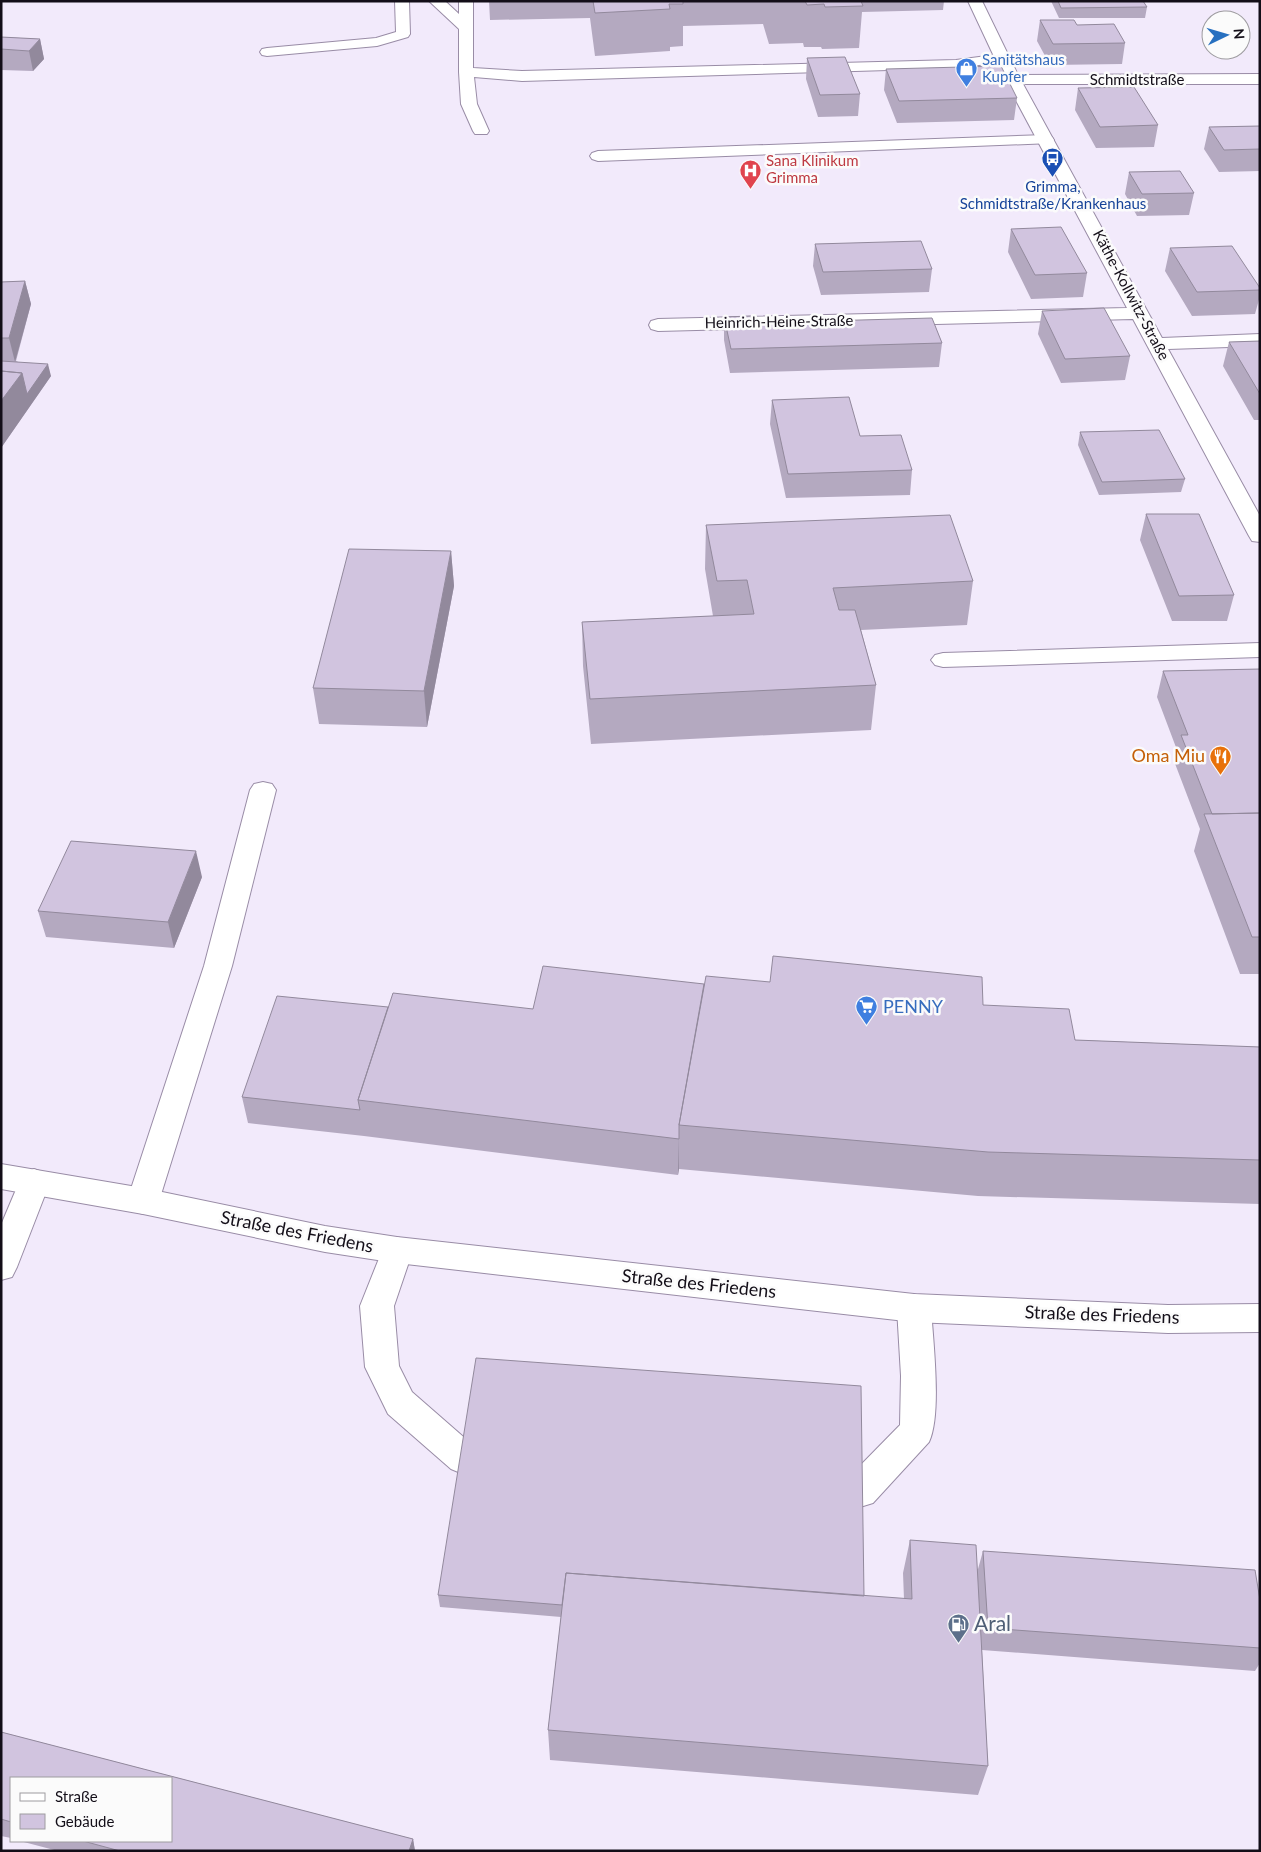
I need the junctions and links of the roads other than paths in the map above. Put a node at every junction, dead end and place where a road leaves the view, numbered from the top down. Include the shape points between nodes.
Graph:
1 (402, 1) edge
2 (436, 1) edge
3 (466, 1) edge
4 (975, 1) edge
5 (465, 27) junction
6 (268, 52) dead end
7 (1002, 58) junction
8 (466, 72) junction
9 (1013, 80) junction
10 (1260, 80) edge
11 (481, 131) dead end
12 (1046, 140) junction
13 (598, 156) dead end
14 (1140, 313) junction
15 (658, 325) dead end
16 (1260, 340) edge
17 (1157, 344) junction
18 (1260, 536) edge
19 (1260, 650) edge
20 (943, 660) dead end
21 (263, 790) dead end
22 (1, 1176) edge
23 (34, 1182) junction
24 (143, 1201) junction
25 (396, 1250) junction
26 (1, 1267) edge
27 (914, 1308) junction
28 (1260, 1318) edge
29 (463, 1458) edge
30 (860, 1492) edge

1 - 6 street via 403,34 377,42
2 - 5 street
3 - 5 street
4 - 7 street, Käthe-Kollwitz-Straße
5 - 8 street
7 - 8 street via 956,64 552,76
7 - 9 street, Käthe-Kollwitz-Straße
8 - 11 street via 469,104
9 - 10 street, Schmidtstraße
9 - 12 street, Käthe-Kollwitz-Straße
12 - 13 street
12 - 14 street, Käthe-Kollwitz-Straße
14 - 15 street, Heinrich-Heine-Straße
14 - 17 street, Käthe-Kollwitz-Straße
16 - 17 street
17 - 18 street, Käthe-Kollwitz-Straße
19 - 20 street
21 - 24 street via 218,966
22 - 23 street, Straße des Friedens
23 - 24 street, Straße des Friedens
23 - 26 street
24 - 25 street, Straße des Friedens via 325,1240
25 - 27 street, Straße des Friedens
25 - 29 street via 377,1306 382,1367 400,1403
27 - 28 street, Straße des Friedens via 1168,1319
27 - 30 street via 917,1431

